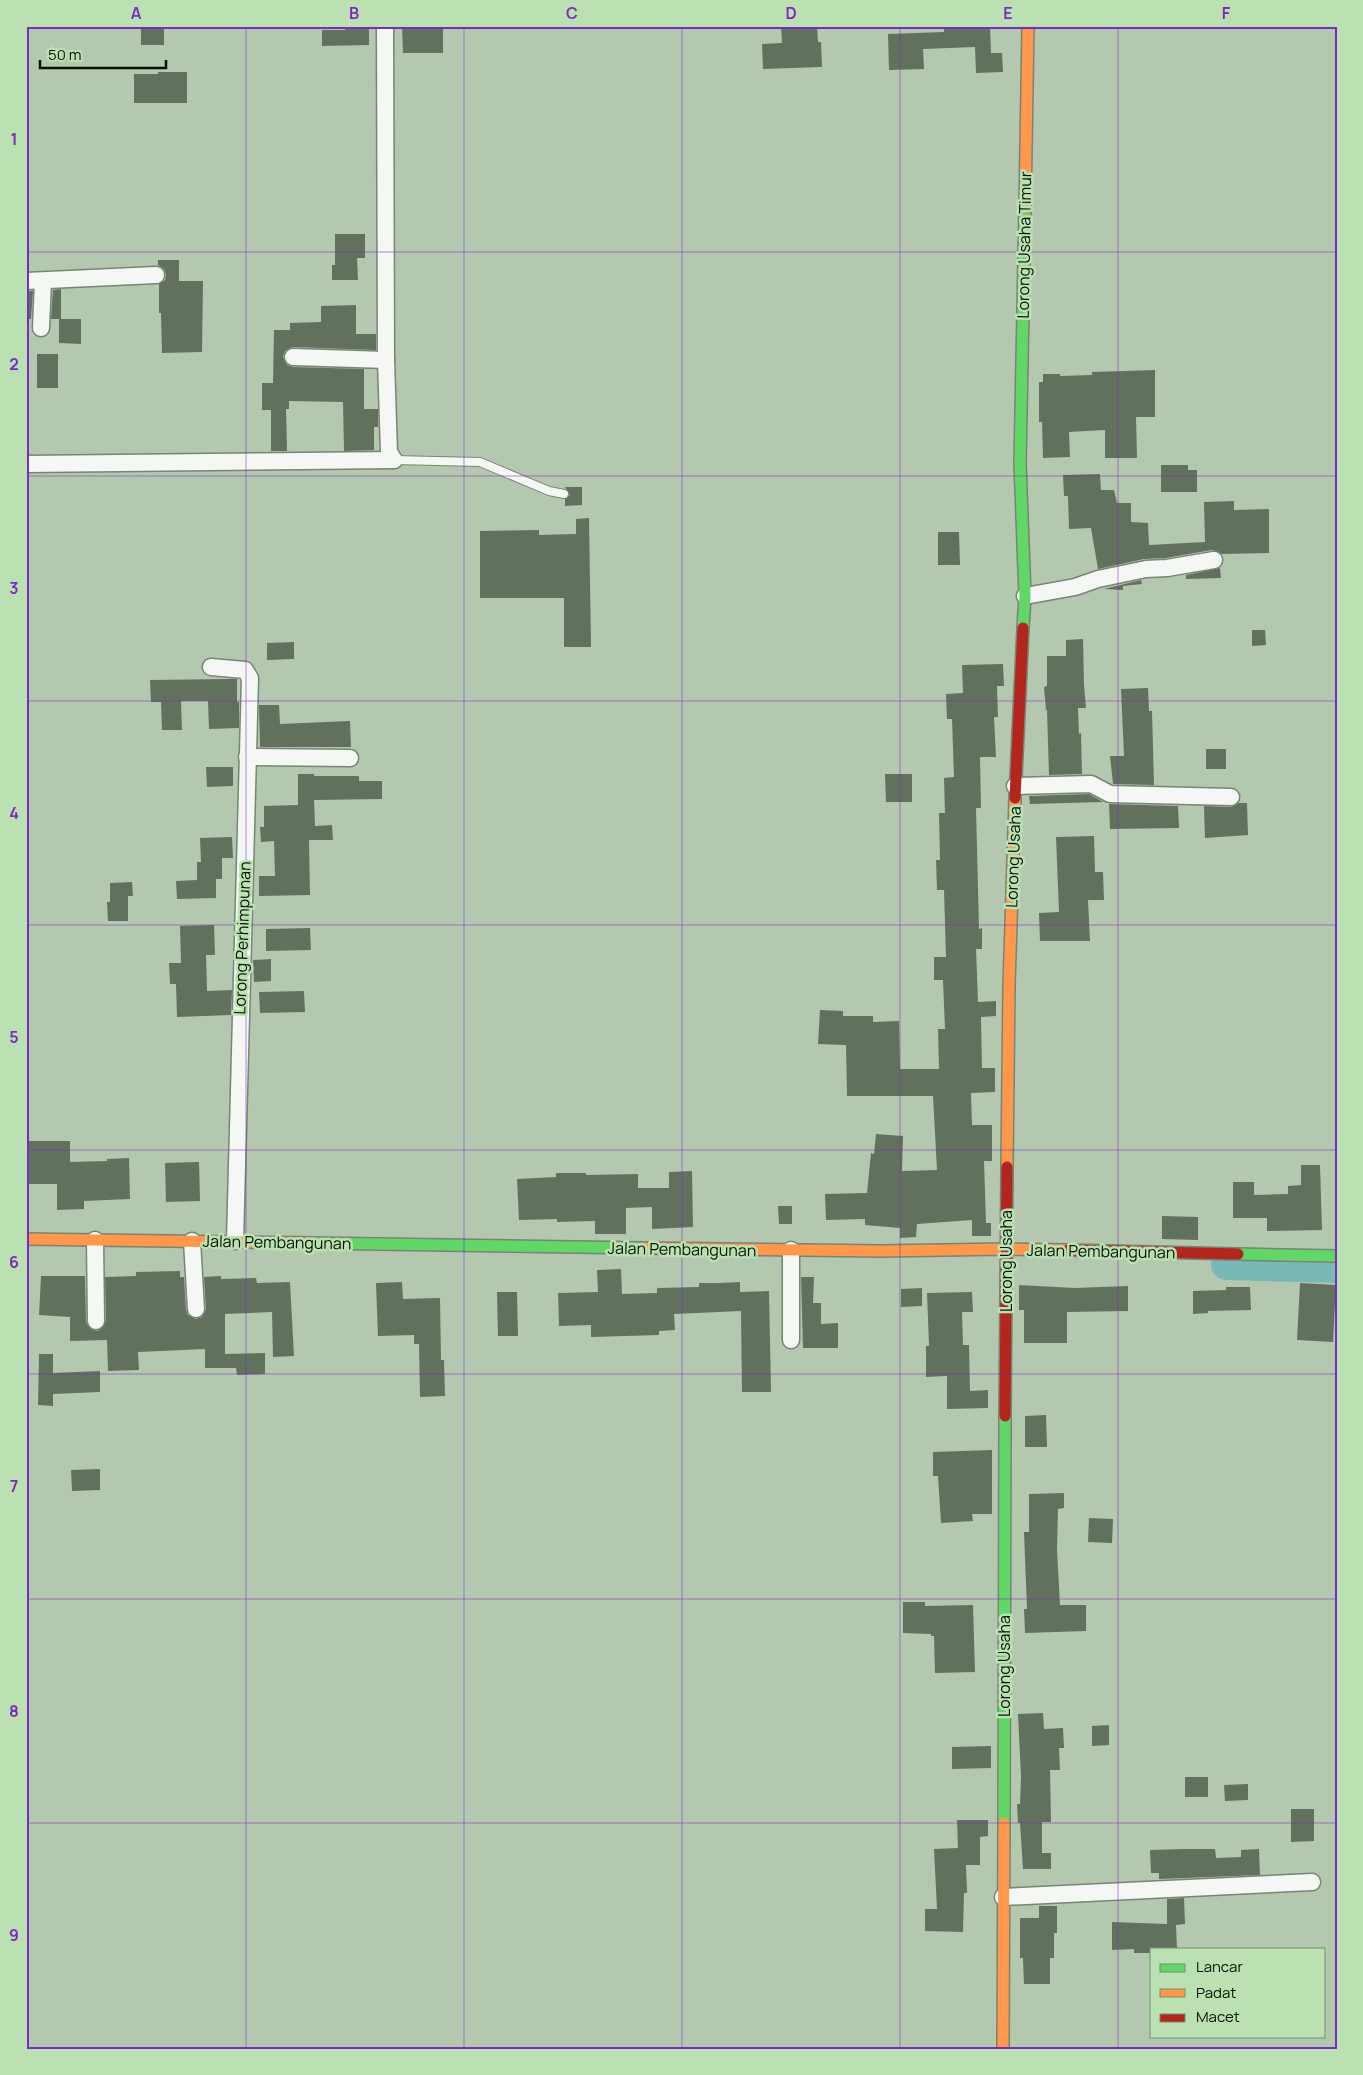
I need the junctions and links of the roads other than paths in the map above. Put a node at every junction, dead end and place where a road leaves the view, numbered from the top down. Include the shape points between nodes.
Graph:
1 (385, 26) edge
2 (1028, 26) edge
3 (156, 275) dead end
4 (43, 281) junction
5 (26, 282) edge
6 (40, 328) dead end
7 (293, 357) dead end
8 (386, 360) junction
9 (394, 460) junction
10 (26, 464) edge
11 (1020, 469) joint
12 (564, 494) dead end
13 (1214, 560) dead end
14 (1025, 596) junction
15 (211, 667) dead end
16 (247, 757) junction
17 (350, 758) dead end
18 (1015, 786) junction
19 (1231, 797) dead end
20 (26, 1239) edge
21 (95, 1240) junction
22 (192, 1241) junction
23 (235, 1241) junction
24 (1006, 1249) junction
25 (791, 1250) junction
26 (1337, 1256) edge
27 (196, 1309) dead end
28 (96, 1321) dead end
29 (791, 1340) dead end
30 (1312, 1882) dead end
31 (1004, 1897) junction
32 (1003, 2049) edge

1 - 8 street
2 - 11 street, Lorong Usaha Timur
3 - 4 street
4 - 5 street
4 - 6 street
7 - 8 street
8 - 9 street via 389,452
9 - 10 street
9 - 12 lane via 480,462 549,491
11 - 14 street, Lorong Usaha
13 - 14 street via 1146,569
14 - 18 street, Lorong Usaha
15 - 16 street, Lorong Perhimpunan via 245,670 248,674
16 - 17 street
16 - 23 street, Lorong Perhimpunan
18 - 19 street via 1091,784 1110,794
18 - 24 street, Lorong Usaha
20 - 21 street, Jalan Pembangunan
21 - 22 street, Jalan Pembangunan
21 - 28 street
22 - 23 street, Jalan Pembangunan
22 - 27 street
23 - 25 street, Jalan Pembangunan
24 - 25 street, Jalan Pembangunan
24 - 26 street, Jalan Pembangunan
24 - 31 street, Lorong Usaha
25 - 29 street
30 - 31 street
31 - 32 street, Lorong Usaha

